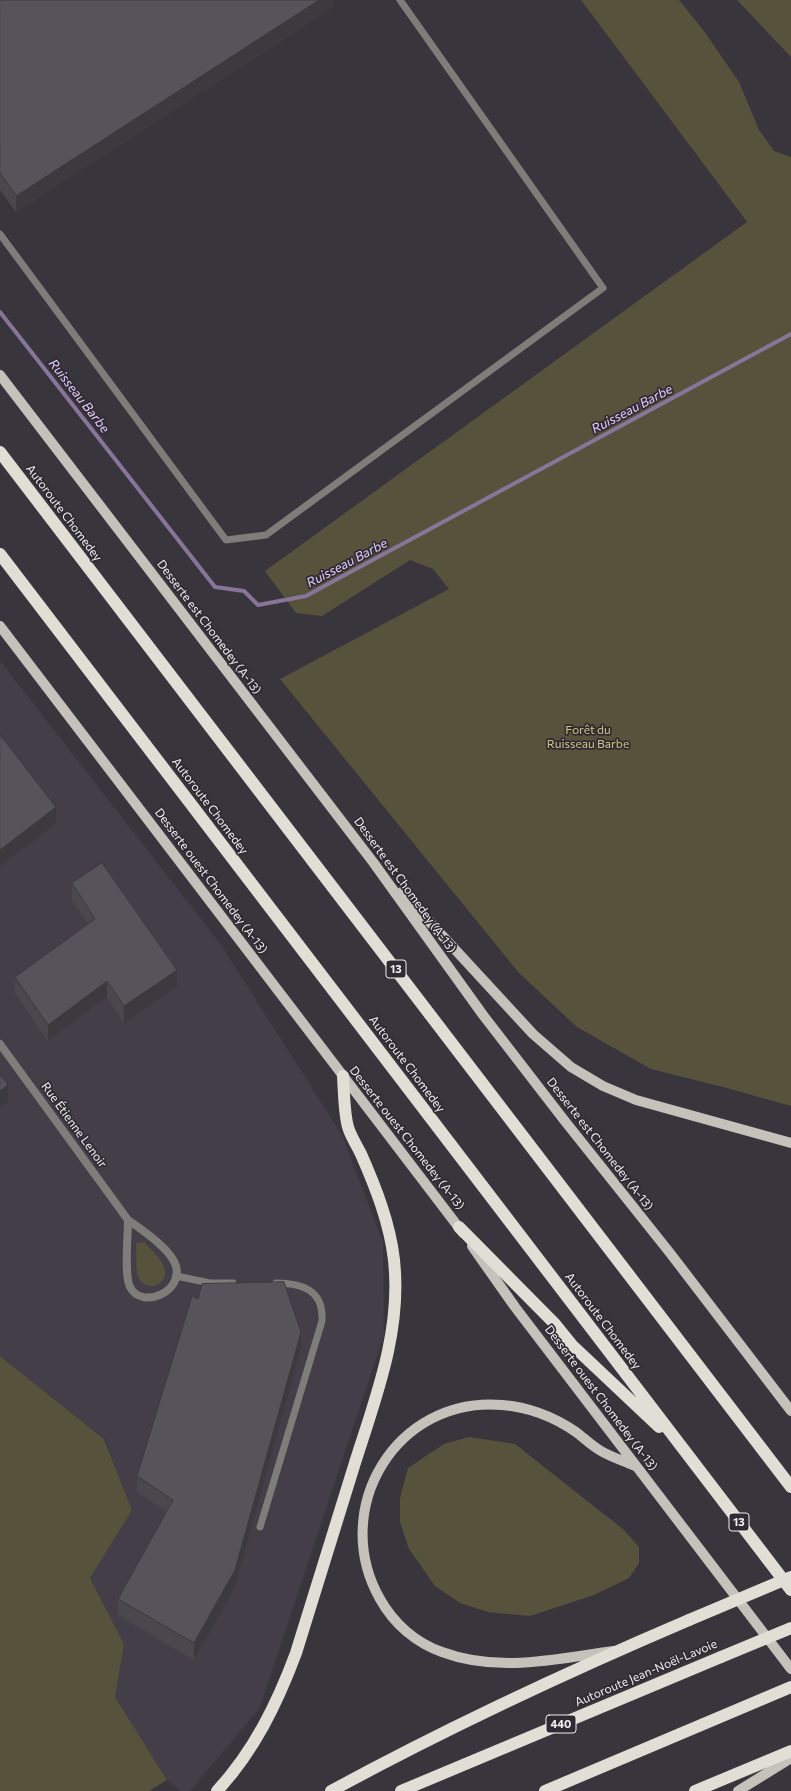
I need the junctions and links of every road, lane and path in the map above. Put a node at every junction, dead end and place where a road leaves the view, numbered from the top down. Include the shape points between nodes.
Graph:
1 (400, 0) edge
2 (0, 234) edge
3 (0, 374) edge
4 (0, 452) edge
5 (0, 554) edge
6 (0, 626) edge
7 (373, 862) junction
8 (0, 1044) edge
9 (343, 1076) junction
10 (791, 1143) edge
11 (128, 1220) junction
12 (459, 1227) junction
13 (176, 1276) junction
14 (241, 1283) edge
15 (265, 1283) edge
16 (791, 1411) edge
17 (686, 1453) junction
18 (637, 1467) junction
19 (791, 1487) edge
20 (260, 1527) dead end
21 (791, 1577) edge
22 (791, 1590) edge
23 (791, 1628) edge
24 (619, 1650) junction
25 (791, 1669) edge
26 (791, 1687) edge
27 (790, 1754) edge
28 (217, 1791) edge
29 (331, 1791) edge
30 (401, 1791) edge
31 (545, 1791) edge
32 (695, 1791) edge
33 (738, 1791) edge

1 - 2 lane via 603,288 266,535 226,540
3 - 7 main road, Desserte est Chomedey (A-13)
4 - 19 highway, Autoroute Chomedey / 13
5 - 17 highway, Autoroute Chomedey / 13
6 - 9 main road, Desserte ouest Chomedey (A-13)
7 - 10 main road via 533,1034 571,1067 603,1086 636,1100
7 - 16 main road, Desserte est Chomedey (A-13) via 488,1021
8 - 11 street, Rue Étienne Lenoir
9 - 12 main road, Desserte ouest Chomedey (A-13)
9 - 28 highway via 348,1128 376,1193 394,1259 396,1292 392,1334 365,1432 283,1687 254,1744
11 - 13 street, Rue Étienne Lenoir via 169,1254 176,1266
11 - 13 street via 127,1274 133,1292 143,1297 157,1297 170,1290
12 - 17 highway via 572,1345
12 - 18 main road, Desserte ouest Chomedey (A-13) via 515,1307
13 - 14 lane via 210,1283
15 - 20 lane via 303,1286 316,1297 323,1314
17 - 22 highway, Autoroute Chomedey / 13
18 - 24 main road via 600,1450 563,1424 538,1412 502,1404 474,1405 436,1417 414,1430 396,1446 374,1479 363,1518 365,1562 375,1591 390,1615 410,1635 432,1648 463,1658 497,1663 535,1662
18 - 25 main road, Desserte ouest Chomedey (A-13)
21 - 24 highway, bridge
23 - 30 highway, Autoroute Jean-Noël-Lavoie / 440, bridge
24 - 29 highway via 434,1736
26 - 31 highway
27 - 32 highway
27 - 33 main road

